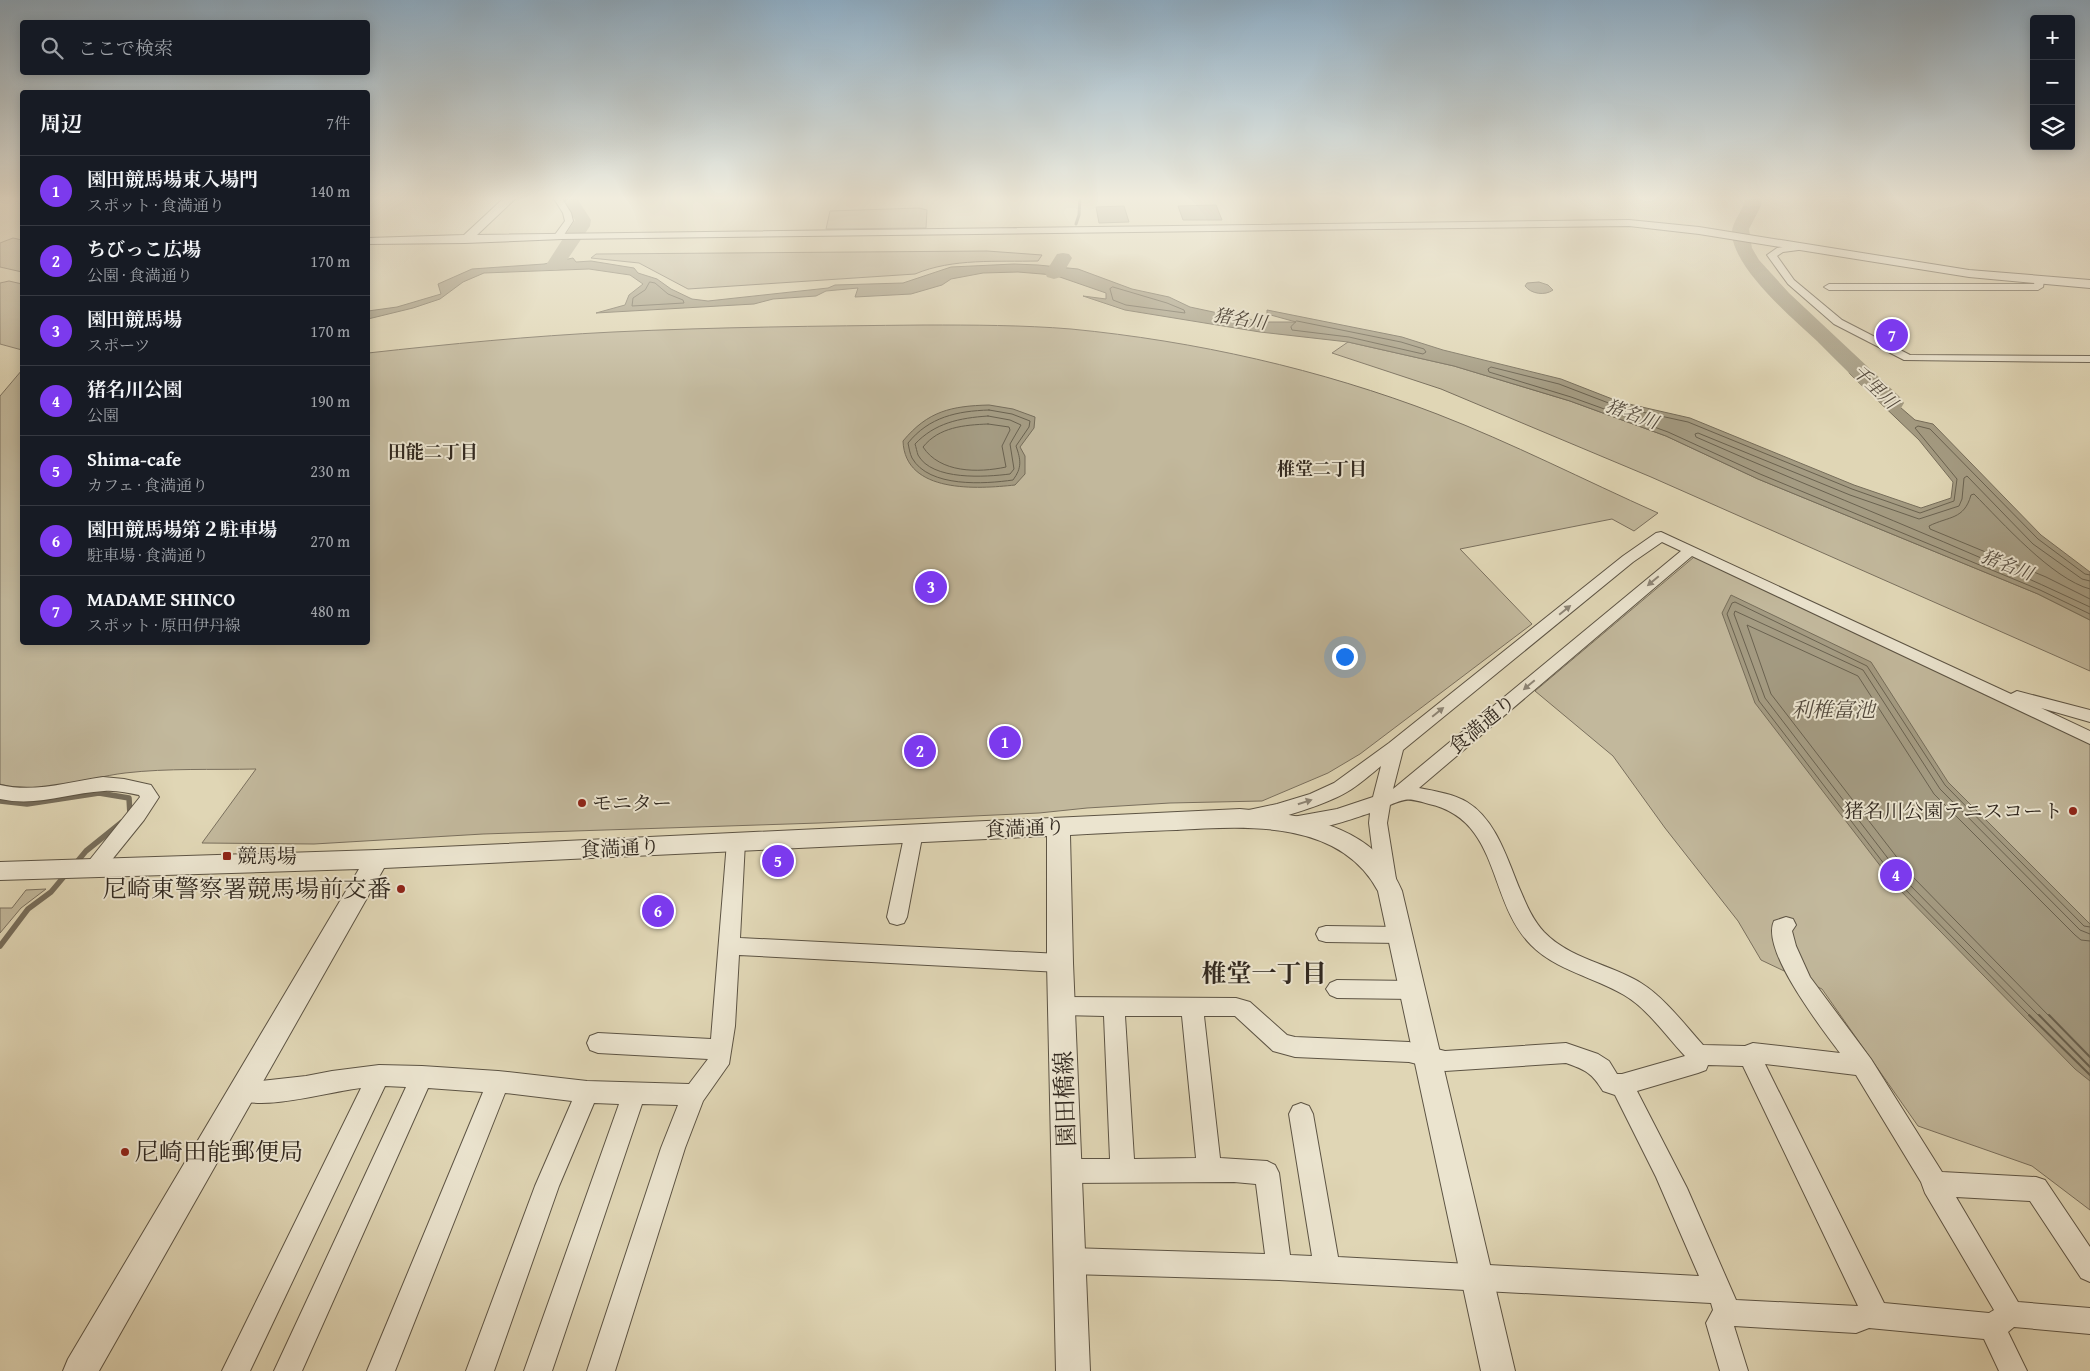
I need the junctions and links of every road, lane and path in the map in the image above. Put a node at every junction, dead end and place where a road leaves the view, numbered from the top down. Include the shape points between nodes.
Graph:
1 (1776, 261) edge
2 (1888, 261) edge
3 (2039, 281) junction
4 (2090, 284) edge
5 (1829, 287) dead end
6 (2090, 359) edge
7 (1691, 550) junction
8 (1965, 680) junction
9 (2090, 716) edge
10 (2090, 738) edge
11 (1395, 747) junction
12 (1404, 790) junction
13 (0, 792) edge
14 (1381, 802) junction
15 (1240, 818) junction
16 (1293, 823) junction
17 (1058, 827) junction
18 (914, 832) junction
19 (736, 842) junction
20 (377, 859) junction
21 (95, 867) junction
22 (0, 871) edge
23 (1386, 879) junction
24 (897, 917) dead end
25 (1786, 925) dead end
26 (1326, 934) dead end
27 (1400, 935) junction
28 (730, 946) junction
29 (1060, 963) junction
30 (1337, 990) dead end
31 (1413, 990) junction
32 (1062, 1006) junction
33 (1114, 1007) junction
34 (1192, 1007) junction
35 (598, 1043) dead end
36 (720, 1050) junction
37 (1698, 1055) junction
38 (1749, 1056) junction
39 (1428, 1057) junction
40 (1863, 1066) junction
41 (379, 1075) junction
42 (422, 1076) junction
43 (498, 1082) junction
44 (1622, 1085) junction
45 (243, 1091) junction
46 (588, 1092) junction
47 (634, 1094) junction
48 (694, 1095) junction
49 (1301, 1114) dead end
50 (1210, 1170) junction
51 (1067, 1171) junction
52 (1123, 1171) junction
53 (1934, 1184) junction
54 (1070, 1261) junction
55 (1279, 1266) junction
56 (1326, 1269) junction
57 (2090, 1270) edge
58 (1477, 1276) junction
59 (1723, 1301) junction
60 (1876, 1316) junction
61 (2002, 1321) junction
62 (2090, 1321) edge
63 (80, 1371) edge
64 (236, 1371) edge
65 (288, 1371) edge
66 (381, 1371) edge
67 (480, 1371) edge
68 (538, 1371) edge
69 (601, 1371) edge
70 (1073, 1371) edge
71 (1498, 1371) edge
72 (1734, 1371) edge
73 (2013, 1371) edge

1 - 6 street via 1791,282 1838,322 1908,358
2 - 3 street
3 - 4 street
3 - 5 street via 2038,287
7 - 8 street
11 -> 7 street, 食満通り via 1661,536
7 -> 12 street, 食満通り
8 - 9 street
8 - 10 street
11 - 14 street
15 -> 11 street, 食満通り via 1277,811 1340,788
12 - 14 street, 食満通り
12 - 37 street via 1460,806 1471,813 1482,826 1521,913 1536,937 1548,948 1580,966 1637,990
13 - 21 street via 48,794 115,784 145,790 150,797 142,810
14 - 16 street, 食満通り via 1326,820
14 - 23 street via 1378,823
15 - 16 street, 食満通り
15 - 17 street, 食満通り
16 - 23 street via 1327,834 1363,855
17 - 18 street, 食満通り
17 - 29 street, 園田橋線
18 - 19 street, 食満通り
18 - 24 street
19 - 20 street, 食満通り
19 - 28 street
20 - 21 street, 食満通り
20 - 45 street
21 - 22 street, 食満通り
23 - 27 street
25 - 40 street via 1781,927 1792,963 1820,1009
26 - 27 street
27 - 31 street
28 - 29 street
28 - 36 street
29 - 32 street, 園田橋線
30 - 31 street
31 - 39 street
32 - 33 street
32 - 51 street, 園田橋線
33 - 34 street
33 - 52 street
34 - 39 street via 1242,1009 1280,1044 1295,1048 1409,1052
34 - 50 street
35 - 36 street
36 - 48 street via 718,1064
37 - 38 street
37 - 44 street via 1698,1063
38 - 40 street
38 - 60 street
39 - 44 street via 1445,1061 1566,1053 1590,1061 1607,1074 1611,1084
39 - 58 street
40 - 53 street
41 - 42 street
41 - 45 street via 306,1087
41 - 64 street
42 - 43 street
42 - 65 street
43 - 46 street
43 - 66 street
44 - 59 street via 1646,1127
45 - 63 street
46 - 47 street
46 - 67 street via 547,1186
47 - 48 street
47 - 68 street
48 - 69 street via 673,1148
49 - 56 street
50 - 52 street
50 - 55 street via 1267,1173
51 - 52 street
51 - 54 street, 園田橋線
53 - 57 street via 2036,1189
53 - 61 street
54 - 55 street
54 - 70 street, 園田橋線
55 - 56 street
56 - 58 street
58 - 59 street
58 - 71 street
59 - 60 street via 1856,1320
59 - 72 street via 1719,1323
60 - 61 street
61 - 62 street
61 - 73 street

